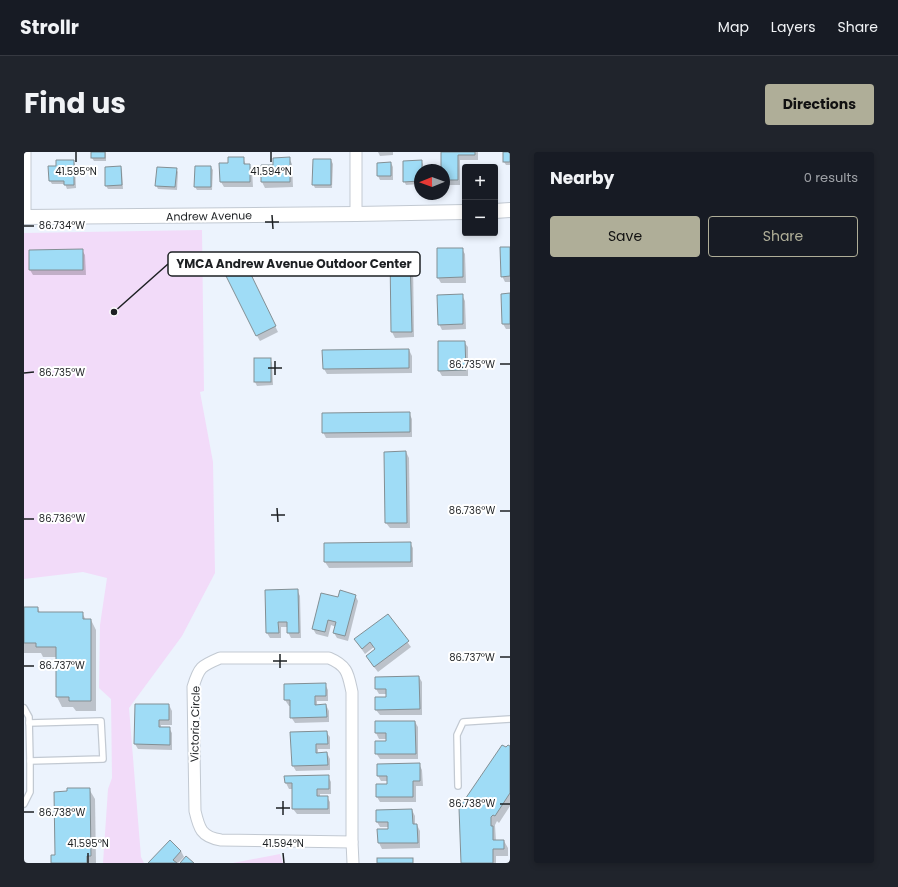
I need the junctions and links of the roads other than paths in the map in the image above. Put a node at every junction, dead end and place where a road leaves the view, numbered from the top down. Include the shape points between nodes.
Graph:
1 (25, 152) edge
2 (356, 152) edge
3 (510, 210) edge
4 (498, 211) edge
5 (462, 212) edge
6 (356, 214) junction
7 (24, 217) edge
8 (24, 708) edge
9 (510, 719) edge
10 (29, 723) junction
11 (30, 761) junction
12 (458, 786) dead end
13 (24, 804) edge
14 (352, 842) junction
15 (353, 863) edge

1 - 7 street
2 - 6 street
3 - 4 street
5 - 6 street, Andrew Avenue
6 - 7 street, Andrew Avenue
8 - 10 lane
9 - 12 lane via 462,722 457,735
10 - 11 lane
10 - 11 lane via 102,721 102,759
11 - 13 lane via 30,792
14 - 14 street, Victoria Circle via 352,692 348,674 340,662 329,658 220,658 204,664 197,674 193,687 195,811 199,829 210,838 220,840
14 - 15 street, Victoria Circle

